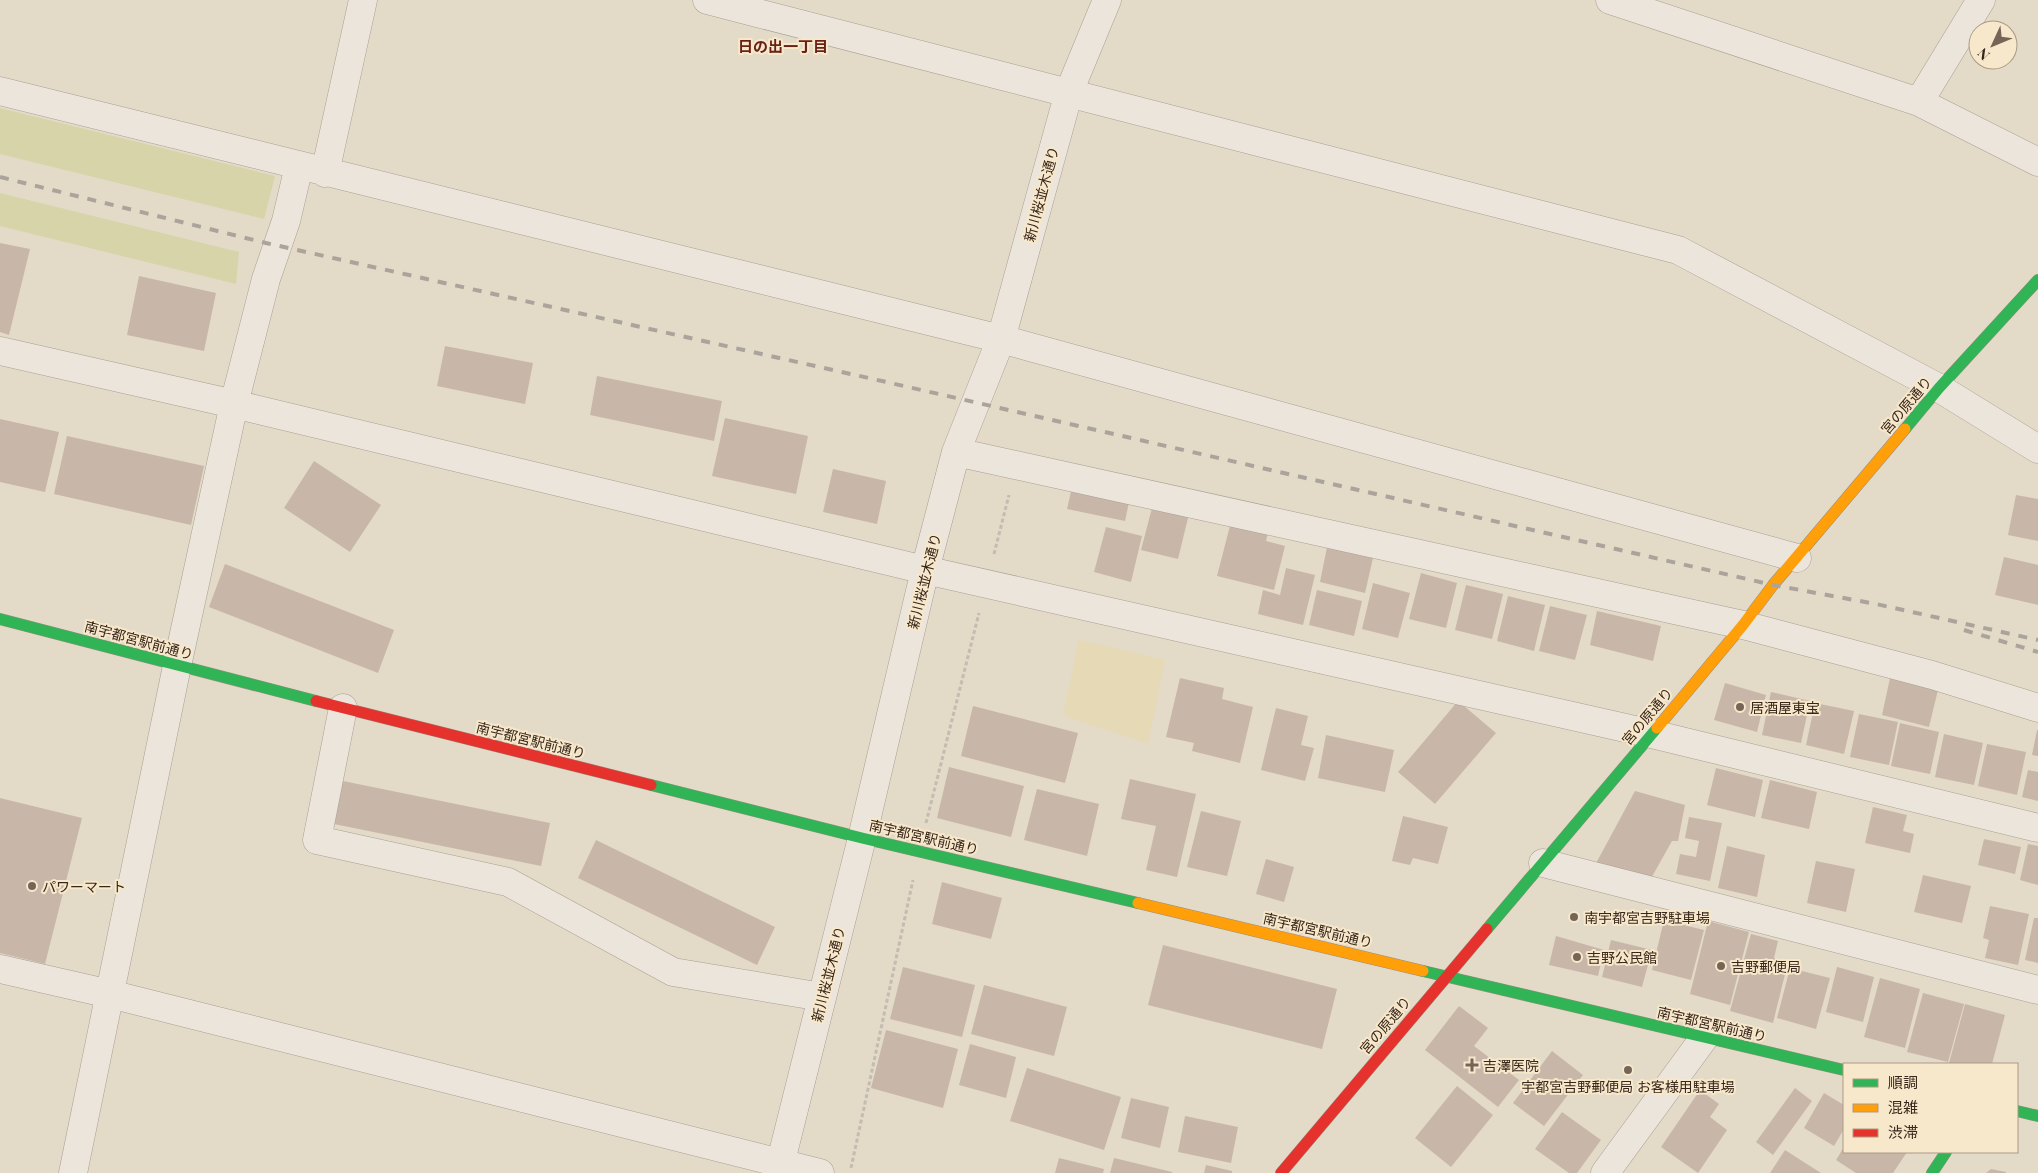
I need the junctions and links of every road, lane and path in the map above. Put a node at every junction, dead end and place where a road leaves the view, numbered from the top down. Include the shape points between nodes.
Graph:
1 (363, 0) edge
2 (707, 0) edge
3 (1107, 0) edge
4 (1610, 0) edge
5 (1981, 0) edge
6 (1664, 8) edge
7 (0, 91) edge
8 (1069, 92) junction
9 (1919, 102) junction
10 (2038, 162) edge
11 (299, 166) junction
12 (325, 173) junction
13 (2038, 280) edge
14 (1001, 340) junction
15 (0, 351) edge
16 (1939, 388) junction
17 (234, 404) junction
18 (2038, 449) edge
19 (956, 452) junction
20 (1017, 464) junction
21 (1797, 558) junction
22 (925, 570) junction
23 (986, 584) junction
24 (0, 619) edge
25 (1743, 625) junction
26 (177, 666) junction
27 (343, 708) junction
28 (2038, 708) edge
29 (1652, 734) junction
30 (2038, 828) edge
31 (862, 838) junction
32 (919, 852) junction
33 (1543, 863) junction
34 (0, 969) edge
35 (1447, 975) junction
36 (2038, 990) edge
37 (110, 994) junction
38 (822, 997) junction
39 (1704, 1038) junction
40 (1843, 1070) edge
41 (2018, 1111) edge
42 (2038, 1116) edge
43 (1945, 1153) edge
44 (780, 1168) edge
45 (73, 1173) edge
46 (820, 1173) edge
47 (850, 1173) edge
48 (1280, 1173) edge
49 (1605, 1173) edge
50 (1932, 1173) edge

1 - 12 street
2 - 8 street
3 - 8 street, 新川桜並木通り
4 - 6 street
5 - 9 street
6 - 9 street
7 - 11 street
8 - 14 street, 新川桜並木通り
8 - 16 street via 1678,250
9 - 10 street
11 - 12 street
11 - 17 street
12 - 14 street
13 - 16 street, 宮の原通り
14 - 19 street, 新川桜並木通り
14 - 21 street
15 - 17 street
16 - 18 street
16 - 21 street, 宮の原通り
17 - 22 street
17 - 26 street
19 - 20 street
19 - 22 street, 新川桜並木通り
20 - 23 path
20 - 25 street
21 - 25 street, 宮の原通り
22 - 23 street
22 - 31 street, 新川桜並木通り
23 - 29 street
23 - 32 path
24 - 26 street, 南宇都宮駅前通り
25 - 28 street via 1932,675
25 - 29 street, 宮の原通り
26 - 27 street, 南宇都宮駅前通り
26 - 37 street
27 - 31 street, 南宇都宮駅前通り
27 - 38 street via 317,840 508,882 673,972
29 - 30 street
29 - 33 street, 宮の原通り
31 - 32 street, 南宇都宮駅前通り
31 - 38 street, 新川桜並木通り
32 - 35 street, 南宇都宮駅前通り
32 - 47 path
33 - 35 street, 宮の原通り
33 - 36 street
34 - 37 street
35 - 39 street, 南宇都宮駅前通り
35 - 48 street, 宮の原通り
37 - 44 street
37 - 45 street
38 - 44 street, 新川桜並木通り
39 - 40 street, 南宇都宮駅前通り
39 - 49 street
41 - 42 street
43 - 50 street
44 - 46 street

